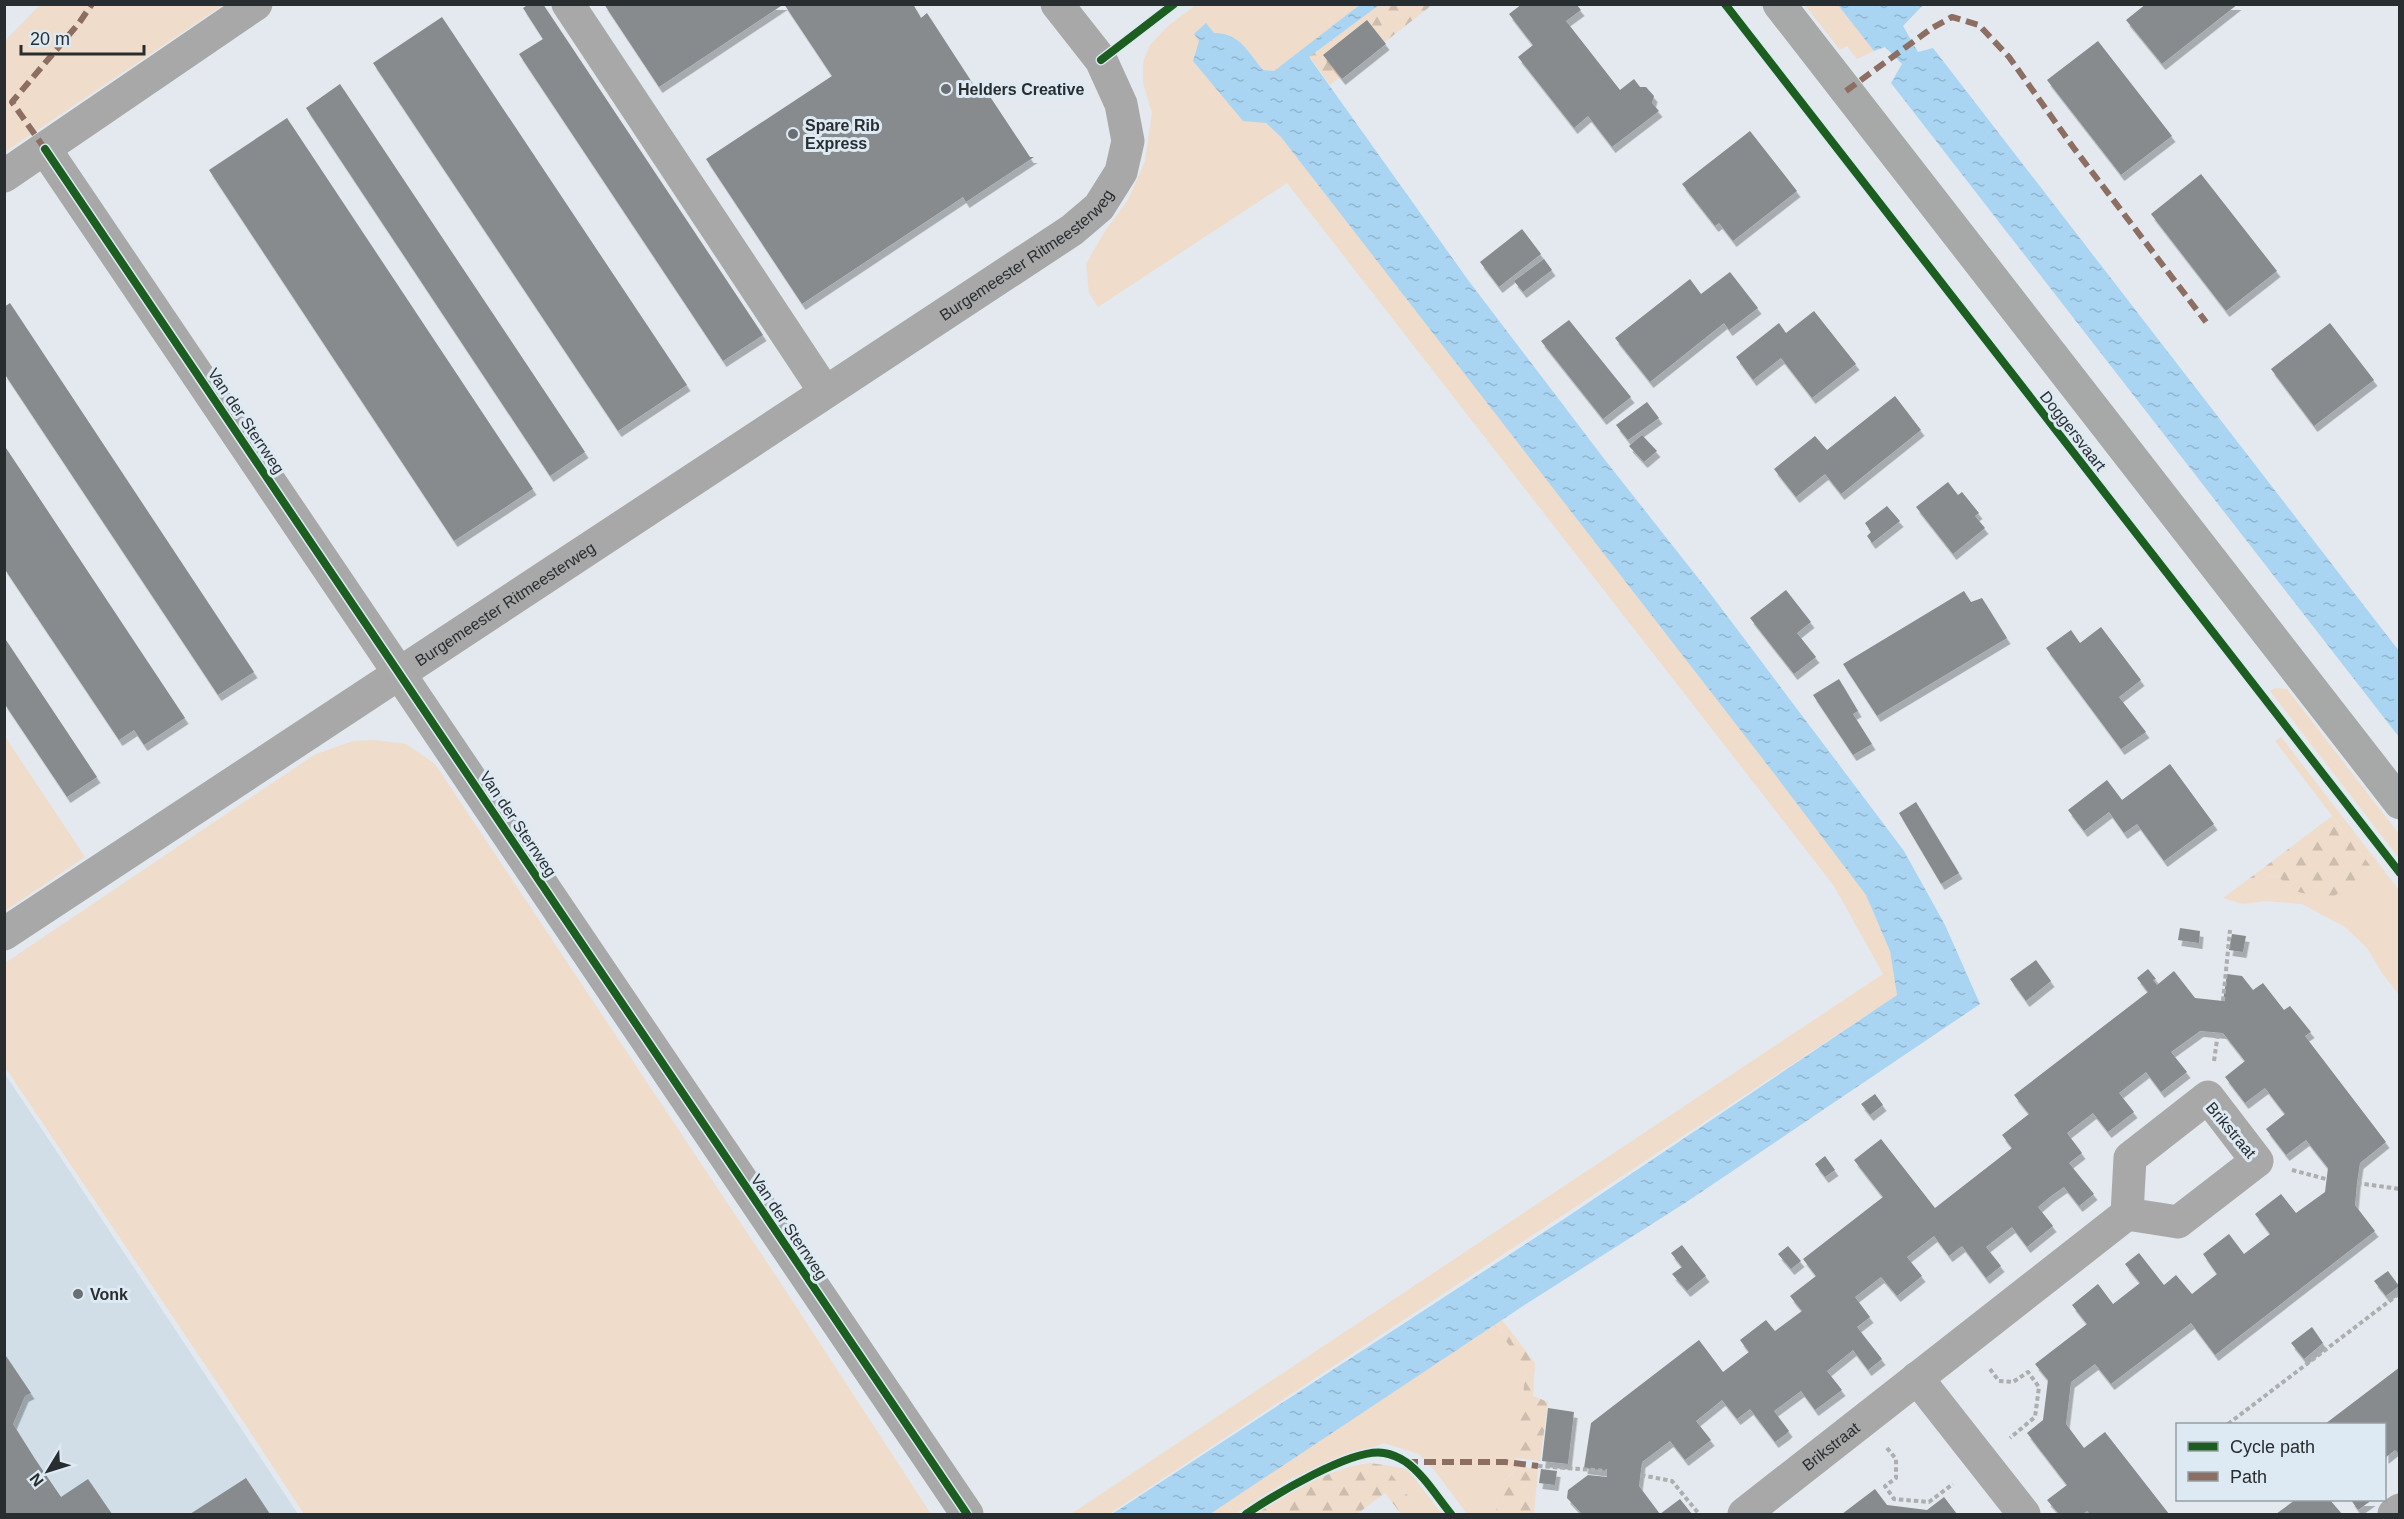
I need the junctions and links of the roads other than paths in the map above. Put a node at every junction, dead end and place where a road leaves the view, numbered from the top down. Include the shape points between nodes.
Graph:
1 (256, 4) edge
2 (568, 4) edge
3 (1057, 4) edge
4 (1779, 4) edge
5 (45, 148) junction
6 (4, 176) edge
7 (825, 392) junction
8 (399, 672) junction
9 (2400, 803) edge
10 (4, 934) edge
11 (2127, 1214) dead end
12 (1917, 1378) junction
13 (2400, 1510) edge
14 (967, 1515) edge
15 (1744, 1515) edge
16 (2024, 1515) edge
17 (2394, 1515) edge

1 - 5 street
2 - 7 street
3 - 7 street, Burgemeester Ritmeesterweg via 1101,60 1121,104 1128,141 1121,172 1099,207 1072,230
4 - 9 street, Doggersvaart
5 - 6 street
5 - 8 street, Van der Sterrweg
7 - 8 street, Burgemeester Ritmeesterweg
8 - 10 street, Burgemeester Ritmeesterweg
8 - 14 street, Van der Sterrweg
11 - 12 street, Brikstraat
12 - 15 street, Brikstraat
12 - 16 street
13 - 17 street

